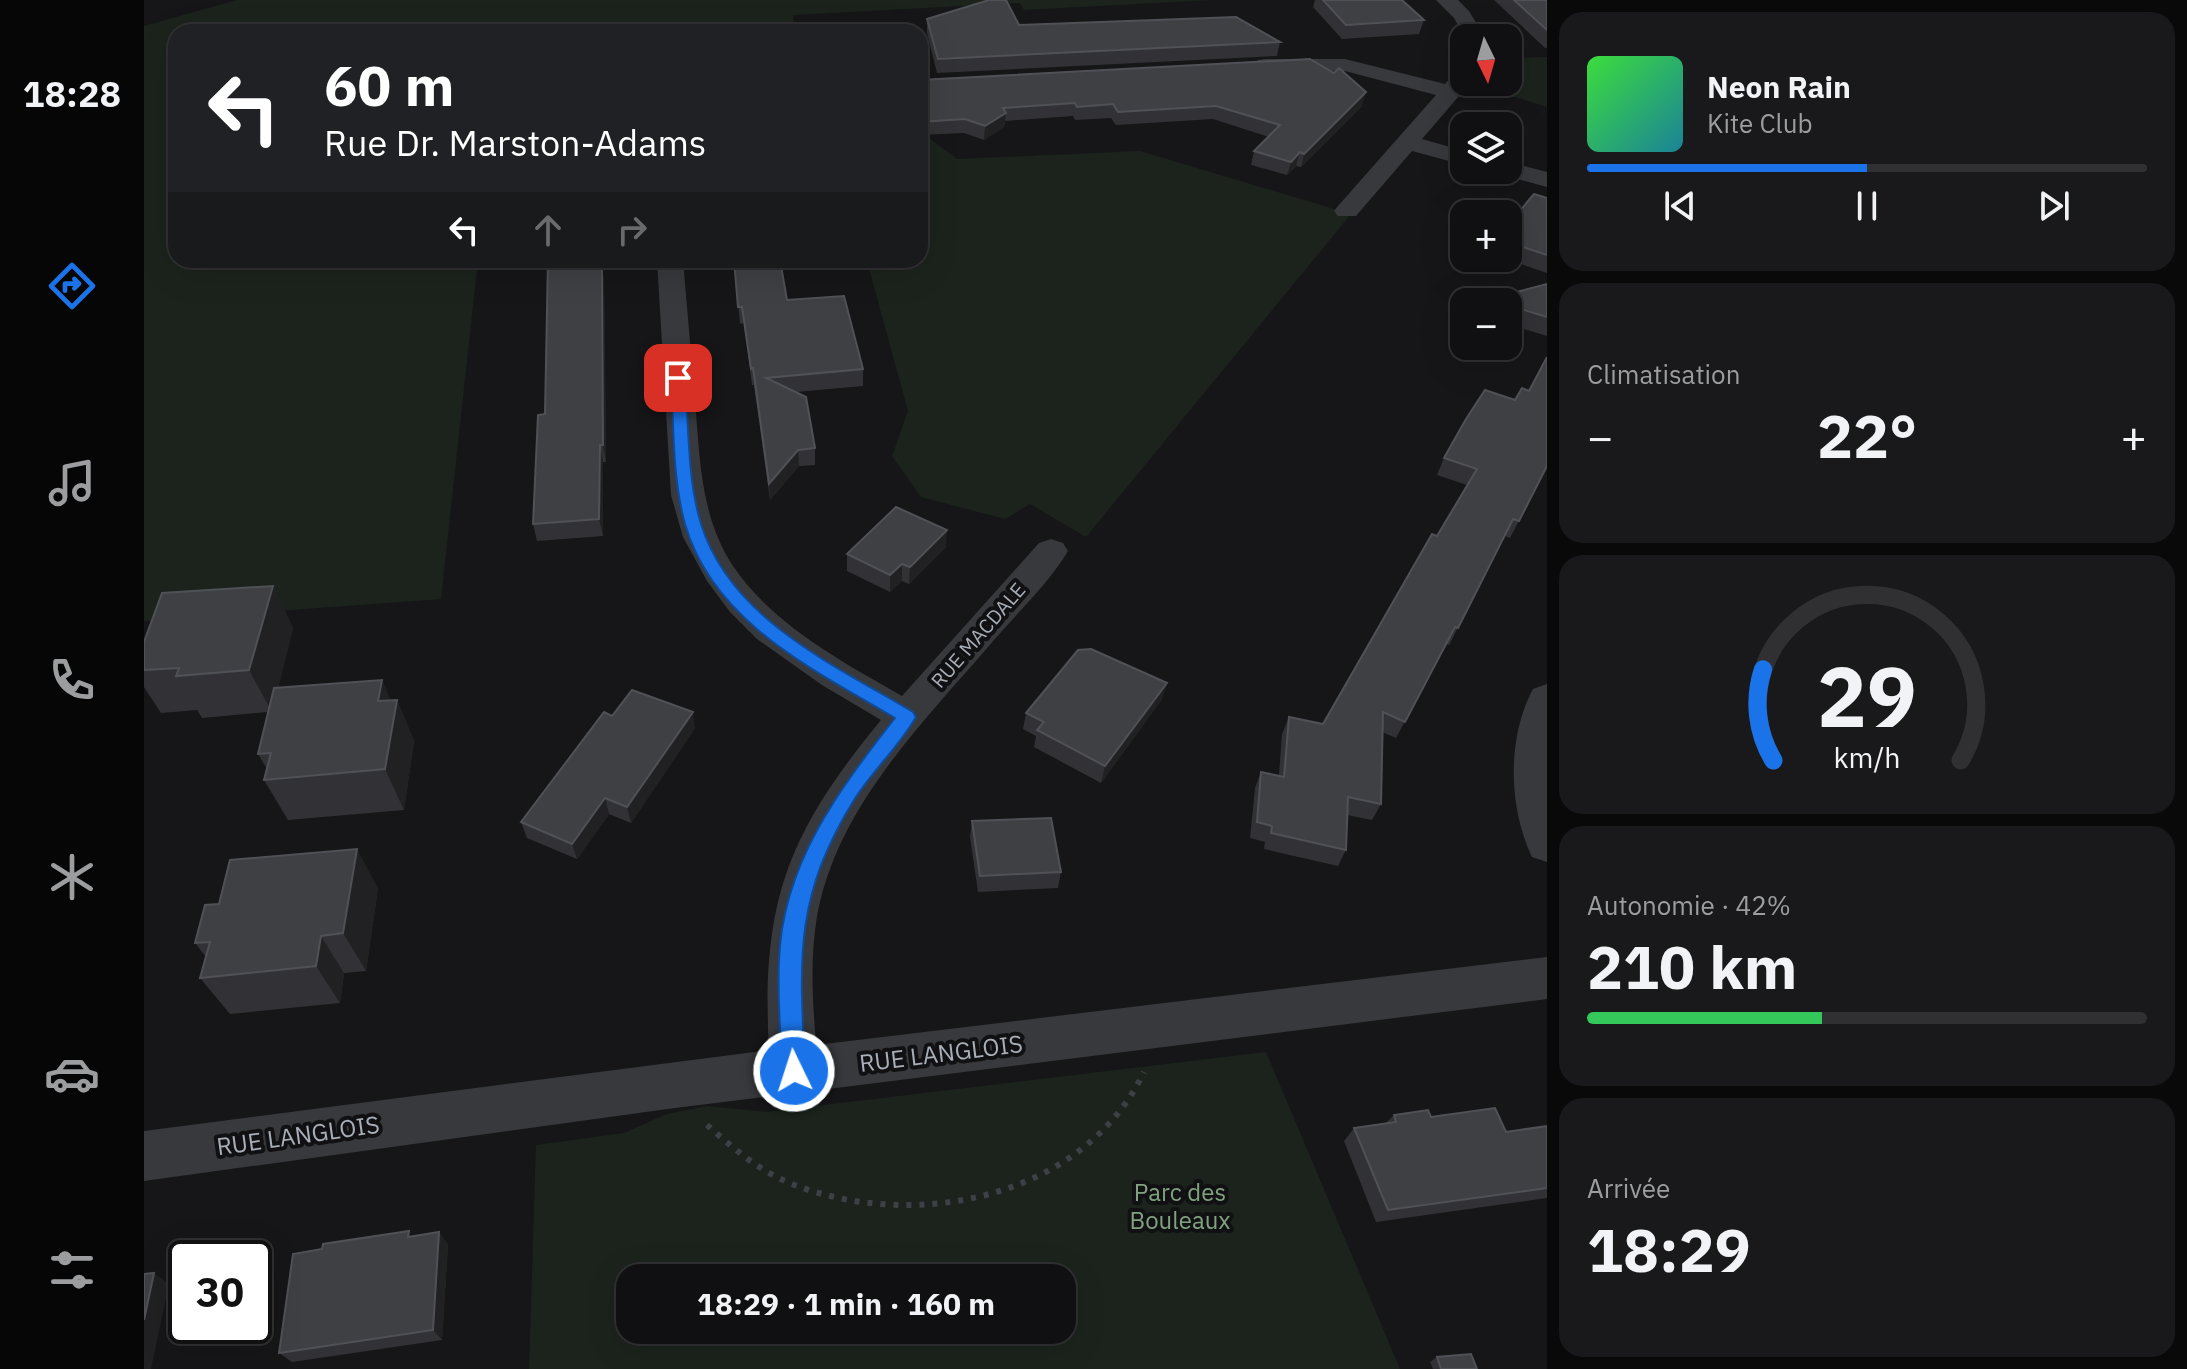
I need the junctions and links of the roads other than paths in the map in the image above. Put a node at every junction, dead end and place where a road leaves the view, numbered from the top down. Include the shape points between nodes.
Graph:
1 (1446, 0) edge
2 (1469, 24) edge
3 (1248, 66) edge
4 (1450, 83) edge
5 (1450, 93) edge
6 (1407, 142) junction
7 (1450, 154) edge
8 (1522, 173) edge
9 (1547, 180) edge
10 (1347, 211) dead end
11 (671, 268) edge
12 (1051, 551) dead end
13 (1547, 699) edge
14 (907, 717) junction
15 (1547, 844) edge
16 (1547, 978) edge
17 (794, 1071) junction
18 (144, 1156) edge

1 - 2 street
3 - 4 street via 1345,65
5 - 6 street
6 - 7 street
6 - 10 street
8 - 9 street
11 - 14 street via 687,495 707,558 755,618 790,647
12 - 14 street, RUE MACDALE
13 - 15 street via 1533,752 1535,796
14 - 17 street, RUE MACDALE via 849,792 817,845 804,880 789,960
16 - 17 street, RUE LANGLOIS
17 - 18 street, RUE LANGLOIS

